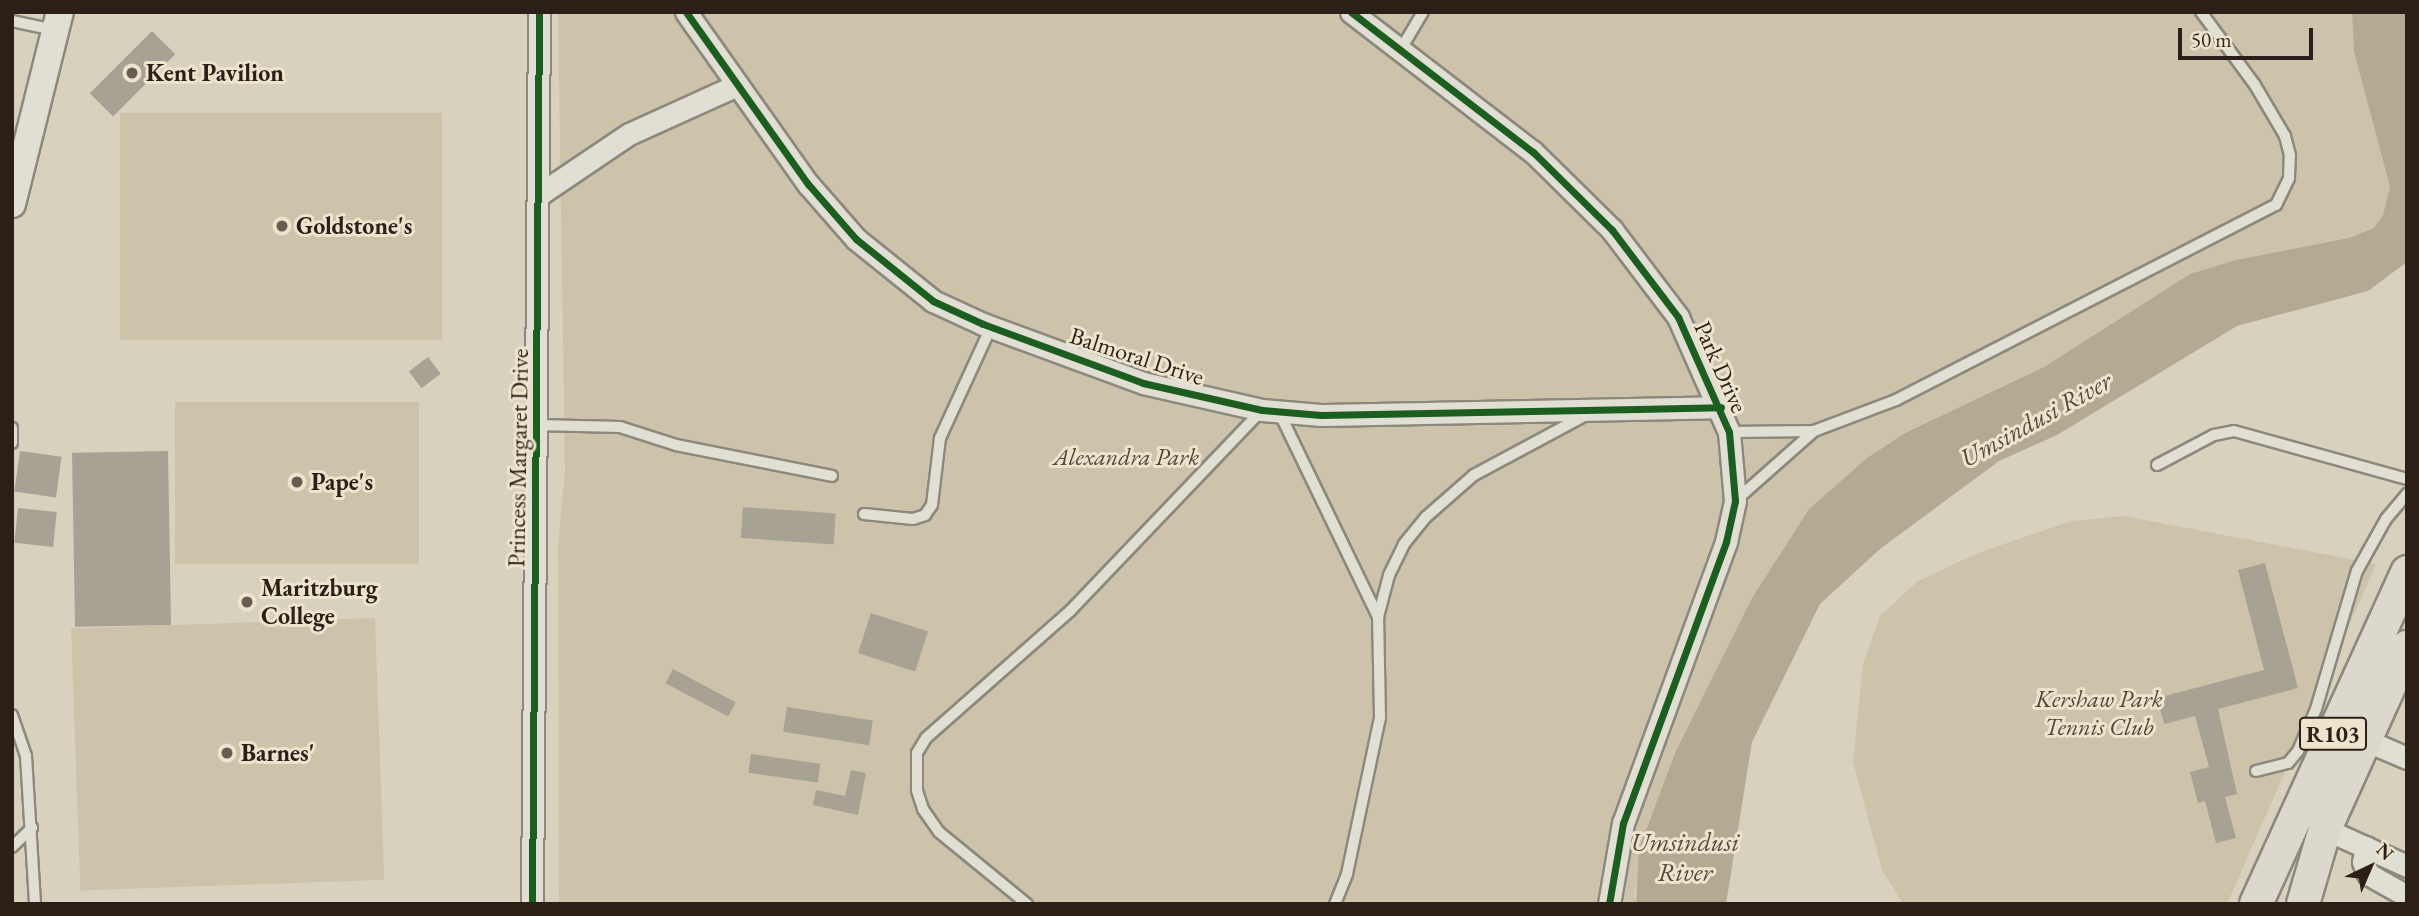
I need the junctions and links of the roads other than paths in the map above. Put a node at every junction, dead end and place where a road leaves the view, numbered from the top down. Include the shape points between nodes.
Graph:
1 (539, 12) edge
2 (686, 12) edge
3 (1351, 12) edge
4 (1423, 12) edge
5 (2201, 12) edge
6 (12, 21) edge
7 (57, 21) edge
8 (1401, 49) junction
9 (735, 86) junction
10 (540, 194) junction
11 (12, 204) edge
12 (991, 327) junction
13 (1721, 408) junction
14 (1596, 409) junction
15 (1271, 411) junction
16 (537, 425) junction
17 (12, 428) edge
18 (1814, 431) junction
19 (1729, 432) junction
20 (12, 443) edge
21 (2157, 465) dead end
22 (832, 476) dead end
23 (2407, 479) edge
24 (2407, 494) edge
25 (1735, 501) junction
26 (864, 514) dead end
27 (2407, 572) edge
28 (1378, 617) junction
29 (2407, 647) edge
30 (12, 715) edge
31 (2365, 740) junction
32 (2407, 758) edge
33 (2256, 771) dead end
34 (32, 828) junction
35 (2325, 829) junction
36 (12, 847) edge
37 (2366, 848) junction
38 (2407, 866) edge
39 (2407, 896) edge
40 (2257, 900) edge
41 (35, 904) edge
42 (532, 904) edge
43 (1027, 904) edge
44 (1335, 904) edge
45 (1609, 904) edge
46 (2304, 904) edge

1 - 10 street, Princess Margaret Drive
2 - 9 street, Balmoral Drive
3 - 8 street, Park Drive
4 - 8 lane
5 - 18 lane via 2256,85 2285,136 2289,178 2276,205 1896,400
6 - 7 lane
7 - 11 street
8 - 13 street, Park Drive via 1533,152 1612,230 1678,317
9 - 10 street via 629,134
9 - 12 street, Balmoral Drive via 856,239 933,301
10 - 16 street, Princess Margaret Drive
12 - 15 street, Balmoral Drive via 1153,386
12 - 26 lane via 940,438 932,505 925,515 913,519
13 - 14 street, Balmoral Drive
13 - 19 street, Park Drive
14 - 15 street, Balmoral Drive
14 - 28 lane via 1474,475 1450,494 1404,544 1389,575
15 - 28 lane
15 - 43 lane via 1070,611 926,738 918,753 917,790 923,809 939,832
16 - 22 lane via 620,427 676,445
16 - 42 street, Princess Margaret Drive
17 - 20 lane
18 - 19 lane
18 - 25 lane
19 - 25 street, Park Drive
21 - 23 lane via 2214,435 2234,431
24 - 33 lane via 2386,519 2357,571 2316,709 2298,751 2288,763
25 - 45 street, Park Drive via 1698,626 1623,823
27 - 40 main road, R103
28 - 44 lane via 1380,718 1347,874
29 - 31 main road, R103
30 - 34 lane via 26,756
31 - 32 street
31 - 35 main road, R103
34 - 36 lane
34 - 41 lane
35 - 37 street
35 - 40 main road via 2314,827 2302,833
35 - 46 main road, R103
37 - 38 street
37 - 39 street via 2363,862 2368,874

